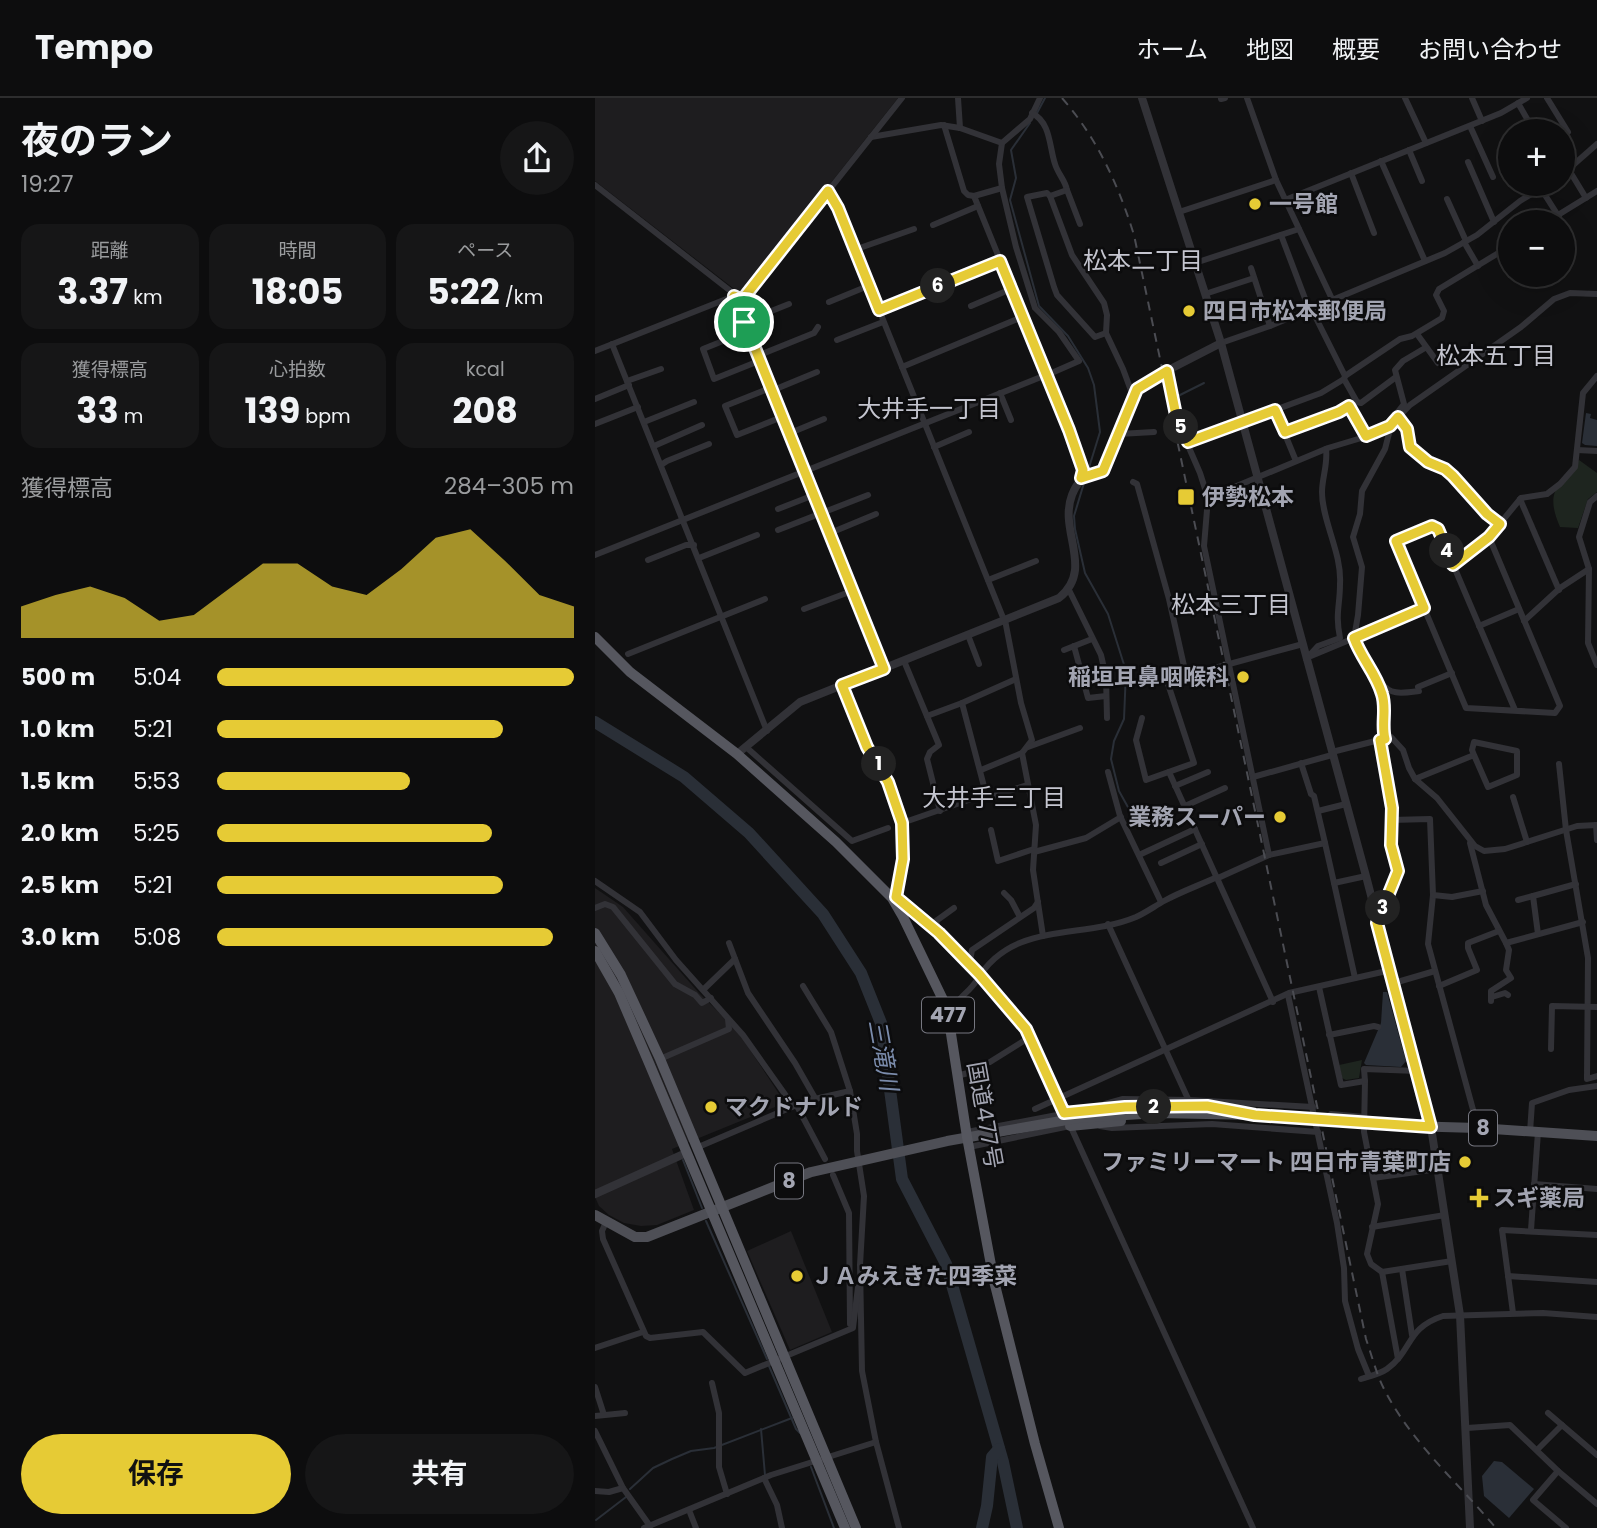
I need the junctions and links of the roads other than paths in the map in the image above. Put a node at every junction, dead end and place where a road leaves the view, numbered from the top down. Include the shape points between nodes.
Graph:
1 (902, 98) edge
2 (958, 98) edge
3 (1040, 98) edge
4 (1142, 98) edge
5 (1247, 98) edge
6 (1405, 98) edge
7 (1472, 98) edge
8 (1527, 98) edge
9 (1547, 98) edge
10 (1518, 103) junction
11 (1035, 115) junction
12 (1527, 119) edge
13 (1560, 119) edge
14 (1482, 121) junction
15 (944, 125) junction
16 (1470, 126) junction
17 (960, 128) junction
18 (871, 138) junction
19 (1002, 143) junction
20 (1426, 143) junction
21 (1597, 144) edge
22 (1409, 150) junction
23 (1381, 162) junction
24 (1468, 162) dead end
25 (1575, 164) edge
26 (1351, 173) junction
27 (1493, 177) dead end
28 (1276, 180) junction
29 (1422, 181) dead end
30 (1575, 184) edge
31 (595, 185) edge
32 (1002, 188) junction
33 (1067, 190) junction
34 (828, 191) junction
35 (1597, 191) edge
36 (1050, 195) junction
37 (974, 196) junction
38 (1526, 196) edge
39 (1586, 198) junction
40 (1447, 199) dead end
41 (1285, 200) junction
42 (978, 206) junction
43 (1566, 210) edge
44 (1179, 212) junction
45 (1495, 222) junction
46 (1080, 223) dead end
47 (933, 225) dead end
48 (914, 229) dead end
49 (1299, 229) junction
50 (1374, 233) dead end
51 (1281, 235) junction
52 (1465, 242) junction
53 (854, 250) junction
54 (1498, 254) edge
55 (1000, 261) junction
56 (1425, 261) junction
57 (1195, 263) junction
58 (1478, 266) junction
59 (1251, 268) dead end
60 (1254, 278) junction
61 (868, 286) junction
62 (1011, 289) junction
63 (1205, 293) junction
64 (1597, 294) edge
65 (734, 296) junction
66 (1332, 299) junction
67 (829, 302) dead end
68 (789, 304) dead end
69 (971, 306) dead end
70 (1310, 308) junction
71 (879, 310) junction
72 (1022, 317) junction
73 (744, 322) junction
74 (883, 322) junction
75 (1270, 326) junction
76 (818, 327) dead end
77 (748, 331) junction
78 (1106, 333) junction
79 (1417, 334) junction
80 (837, 340) dead end
81 (1221, 343) junction
82 (612, 344) junction
83 (1425, 348) junction
84 (595, 351) edge
85 (758, 358) junction
86 (1438, 363) dead end
87 (902, 367) junction
88 (661, 369) dead end
89 (1167, 371) junction
90 (817, 372) dead end
91 (1046, 375) junction
92 (1597, 376) edge
93 (1396, 377) junction
94 (1345, 378) junction
95 (628, 383) junction
96 (771, 389) junction
97 (1000, 393) junction
98 (1133, 396) junction
99 (595, 399) edge
100 (694, 402) dead end
101 (1357, 402) junction
102 (1349, 406) junction
103 (638, 407) junction
104 (1275, 410) junction
105 (782, 417) junction
106 (1398, 417) junction
107 (824, 419) dead end
108 (1011, 420) dead end
109 (644, 422) junction
110 (1243, 422) junction
111 (924, 423) junction
112 (595, 424) edge
113 (702, 425) dead end
114 (1390, 426) junction
115 (969, 432) dead end
116 (1154, 432) dead end
117 (1285, 432) junction
118 (1119, 434) junction
119 (790, 435) junction
120 (1366, 436) junction
121 (1188, 442) junction
122 (709, 444) dead end
123 (654, 446) junction
124 (934, 447) junction
125 (1325, 449) junction
126 (1577, 450) junction
127 (1597, 451) edge
128 (1296, 461) junction
129 (661, 465) junction
130 (805, 472) junction
131 (1084, 477) junction
132 (1258, 479) junction
133 (1133, 482) dead end
134 (814, 495) junction
135 (868, 495) dead end
136 (1597, 496) edge
137 (1208, 498) junction
138 (1520, 499) junction
139 (778, 509) dead end
140 (821, 513) junction
141 (876, 514) dead end
142 (683, 519) junction
143 (1500, 524) junction
144 (778, 530) dead end
145 (757, 536) dead end
146 (829, 536) junction
147 (1489, 537) junction
148 (694, 545) junction
149 (595, 555) edge
150 (699, 558) junction
151 (648, 560) dead end
152 (1035, 561) dead end
153 (1453, 565) junction
154 (1589, 569) junction
155 (988, 580) junction
156 (1069, 590) junction
157 (1559, 590) junction
158 (852, 592) junction
159 (765, 599) dead end
160 (1424, 608) junction
161 (1519, 608) junction
162 (804, 610) dead end
163 (722, 616) junction
164 (1004, 620) junction
165 (1524, 621) junction
166 (1356, 626) junction
167 (1479, 626) junction
168 (1339, 634) junction
169 (968, 635) junction
170 (595, 637) edge
171 (1355, 638) junction
172 (1092, 639) junction
173 (1303, 644) junction
174 (1074, 646) junction
175 (1064, 650) dead end
176 (628, 654) dead end
177 (1306, 659) junction
178 (904, 660) junction
179 (1229, 663) junction
180 (979, 664) dead end
181 (1597, 665) edge
182 (884, 669) junction
183 (1452, 673) junction
184 (1186, 675) junction
185 (1016, 679) junction
186 (842, 685) junction
187 (1106, 696) junction
188 (962, 703) junction
189 (1515, 710) junction
190 (927, 716) junction
191 (1107, 718) dead end
192 (1142, 718) dead end
193 (1080, 728) dead end
194 (767, 731) junction
195 (1382, 739) junction
196 (741, 751) junction
197 (1024, 751) junction
198 (1332, 754) junction
199 (1474, 755) junction
200 (1301, 764) junction
201 (1559, 764) dead end
202 (981, 770) junction
203 (1108, 772) dead end
204 (1169, 772) junction
205 (1208, 772) dead end
206 (1253, 777) junction
207 (1415, 779) junction
208 (1027, 785) junction
209 (1175, 786) junction
210 (1225, 788) dead end
211 (986, 794) junction
212 (1513, 797) dead end
213 (1346, 804) junction
214 (1185, 806) junction
215 (940, 811) junction
216 (1318, 811) junction
217 (1121, 817) junction
218 (1391, 820) junction
219 (902, 823) junction
220 (1597, 825) edge
221 (888, 828) dead end
222 (1195, 829) junction
223 (991, 830) dead end
224 (1566, 830) junction
225 (1468, 839) junction
226 (1597, 840) edge
227 (1527, 842) junction
228 (1325, 843) junction
229 (1202, 844) junction
230 (1034, 850) junction
231 (1139, 855) junction
232 (1269, 855) junction
233 (1161, 863) dead end
234 (1366, 876) junction
235 (1218, 878) junction
236 (595, 881) edge
237 (1334, 883) junction
238 (1576, 884) junction
239 (1483, 891) junction
240 (1004, 893) dead end
241 (1433, 895) junction
242 (1533, 895) junction
243 (894, 898) junction
244 (1518, 900) dead end
245 (1038, 902) junction
246 (1161, 902) junction
247 (595, 908) edge
248 (954, 908) dead end
249 (1020, 917) junction
250 (1583, 922) junction
251 (1377, 923) junction
252 (1108, 924) junction
253 (1499, 931) junction
254 (595, 933) edge
255 (939, 933) junction
256 (1538, 934) junction
257 (1042, 936) junction
258 (729, 943) dead end
259 (1506, 943) junction
260 (595, 951) edge
261 (1588, 958) junction
262 (1597, 958) edge
263 (735, 959) junction
264 (1391, 970) junction
265 (1435, 971) junction
266 (979, 974) junction
267 (1355, 978) junction
268 (1394, 983) junction
269 (803, 986) dead end
270 (1439, 986) junction
271 (1319, 987) junction
272 (704, 989) junction
273 (1288, 995) junction
274 (1508, 995) dead end
275 (711, 998) junction
276 (1273, 1002) junction
277 (1587, 1006) junction
278 (1597, 1007) edge
279 (728, 1018) junction
280 (1378, 1027) dead end
281 (950, 1032) junction
282 (1329, 1035) junction
283 (1030, 1037) junction
284 (1551, 1049) dead end
285 (1165, 1050) junction
286 (660, 1059) junction
287 (990, 1062) dead end
288 (975, 1071) dead end
289 (1417, 1071) junction
290 (957, 1076) junction
291 (1597, 1076) edge
292 (1364, 1081) junction
293 (1597, 1086) edge
294 (850, 1091) junction
295 (815, 1098) junction
296 (1057, 1099) junction
297 (1189, 1100) junction
298 (1267, 1105) junction
299 (797, 1106) junction
300 (1313, 1107) junction
301 (1035, 1110) dead end
302 (1077, 1111) junction
303 (1331, 1114) dead end
304 (1255, 1115) junction
305 (1062, 1116) junction
306 (1367, 1120) junction
307 (1093, 1124) junction
308 (1201, 1125) junction
309 (1070, 1126) junction
310 (1431, 1127) junction
311 (1266, 1128) junction
312 (1478, 1128) junction
313 (1318, 1132) junction
314 (1534, 1132) junction
315 (1597, 1136) edge
316 (968, 1139) junction
317 (691, 1150) junction
318 (865, 1158) junction
319 (825, 1159) dead end
320 (1438, 1168) junction
321 (833, 1175) dead end
322 (1373, 1178) junction
323 (1534, 1184) junction
324 (1597, 1189) edge
325 (595, 1194) edge
326 (723, 1207) junction
327 (711, 1212) junction
328 (595, 1215) edge
329 (1445, 1215) junction
330 (606, 1223) junction
331 (1372, 1227) junction
332 (1531, 1230) junction
333 (1597, 1235) edge
334 (1452, 1261) junction
335 (1402, 1269) junction
336 (1382, 1272) junction
337 (1508, 1276) junction
338 (860, 1278) junction
339 (1597, 1282) edge
340 (1513, 1313) junction
341 (1460, 1315) junction
342 (1597, 1317) edge
343 (851, 1329) junction
344 (643, 1332) junction
345 (1412, 1335) junction
346 (595, 1348) edge
347 (780, 1357) junction
348 (1398, 1359) junction
349 (1369, 1376) junction
350 (1361, 1379) dead end
351 (712, 1383) dead end
352 (595, 1387) edge
353 (625, 1413) dead end
354 (1548, 1413) dead end
355 (604, 1415) junction
356 (595, 1416) edge
357 (1562, 1425) junction
358 (1467, 1428) junction
359 (595, 1431) edge
360 (876, 1442) junction
361 (1537, 1450) junction
362 (1597, 1455) edge
363 (823, 1458) junction
364 (1558, 1471) junction
365 (764, 1478) junction
366 (623, 1488) junction
367 (595, 1491) edge
368 (727, 1494) junction
369 (1597, 1504) edge
370 (689, 1510) junction
371 (649, 1527) edge
372 (695, 1528) edge
373 (782, 1528) edge
374 (845, 1528) edge
375 (856, 1528) edge
376 (899, 1528) edge
377 (1059, 1528) edge
378 (1253, 1528) edge
379 (1470, 1528) edge
380 (1566, 1528) edge

1 - 18 street
2 - 17 street
3 - 11 street
4 - 44 street
5 - 28 street
6 - 20 street
7 - 14 street
8 - 10 street
9 - 13 street
10 - 12 street
10 - 14 street
11 - 19 street
11 - 33 street via 1044,122
14 - 16 street
15 - 17 street
15 - 18 street
15 - 37 street via 964,191
16 - 20 street
16 - 27 street
17 - 19 street
18 - 34 street
19 - 32 street
20 - 22 street
21 - 25 street
22 - 23 street
22 - 29 street
23 - 26 street
23 - 56 street
24 - 45 street
26 - 41 street
26 - 50 street
28 - 41 street
28 - 44 street
30 - 39 street
31 - 65 street
32 - 37 street
32 - 91 street via 1035,308 1079,361
33 - 36 street
33 - 46 street
34 - 53 street
34 - 65 street via 742,300
35 - 39 street
36 - 78 street via 1072,255 1104,303
36 - 78 street via 1027,197 1057,296 1095,337
37 - 42 street
38 - 45 street
39 - 43 street
40 - 52 street
41 - 49 street
42 - 47 street
42 - 55 street
44 - 57 street
45 - 52 street
48 - 53 street
49 - 51 street
49 - 66 street
51 - 57 street
51 - 70 street
52 - 56 street
52 - 58 street
53 - 61 street
54 - 58 street
55 - 62 street
55 - 71 street
56 - 66 street
57 - 63 street
58 - 79 street via 1439,289 1436,295 1444,311 1442,318
59 - 60 street
60 - 63 street
60 - 75 street
61 - 67 street
61 - 71 street
62 - 69 street
62 - 72 street
63 - 81 street
64 - 106 street via 1558,296
65 - 73 street
65 - 82 street
66 - 70 street
68 - 73 street
70 - 75 street
70 - 94 street
71 - 74 street
72 - 87 street
72 - 91 street
73 - 77 street
74 - 80 street
74 - 87 street
75 - 81 street
76 - 85 street
77 - 85 street
77 - 85 street via 703,349 714,379
78 - 98 street
79 - 83 street
79 - 94 street via 1400,339
81 - 89 street
81 - 110 street
82 - 84 street
82 - 95 street
83 - 86 street
83 - 93 street via 1398,366
85 - 96 street
87 - 111 street
88 - 95 street
89 - 98 street via 1147,381
89 - 121 street via 1177,420
90 - 96 street
91 - 97 street
91 - 131 street
92 - 126 street via 1583,393
93 - 101 street
93 - 114 street via 1403,404
94 - 101 street
94 - 104 street via 1321,393
95 - 99 street
95 - 103 street
96 - 105 street
96 - 105 street via 725,406 737,435
97 - 108 street
97 - 111 street
98 - 118 street
100 - 109 street
101 - 102 street
102 - 117 street
102 - 120 street
103 - 109 street
103 - 112 street
104 - 110 street
104 - 117 street
105 - 119 street
106 - 114 street
106 - 143 street via 1407,429 1410,447 1445,469
107 - 119 street
109 - 123 street
110 - 121 street
110 - 132 street
111 - 124 street
111 - 130 street
113 - 123 street
114 - 120 street
114 - 166 street via 1385,449 1361,491 1353,537 1362,567
115 - 124 street
116 - 118 street
117 - 128 street
118 - 131 street via 1103,471
119 - 130 street
120 - 125 street
121 - 137 street
122 - 129 street
123 - 129 street
124 - 155 street
125 - 128 street
125 - 168 street via 1322,491 1341,585 1336,617
126 - 127 street
126 - 138 street via 1575,467 1560,484 1547,494
128 - 132 street
129 - 142 street
130 - 134 street
130 - 142 street
131 - 156 street via 1070,499 1076,567
132 - 137 street
132 - 173 street
133 - 184 street via 1155,546
134 - 139 street
134 - 140 street
135 - 140 street
136 - 154 street via 1579,537
137 - 179 street via 1204,546
138 - 143 street
138 - 157 street
140 - 144 street
140 - 146 street
141 - 146 street
142 - 148 street
142 - 149 street
143 - 147 street
145 - 150 street
146 - 158 street
147 - 153 street
147 - 161 street
148 - 150 street
148 - 151 street
150 - 163 street
152 - 155 street
153 - 160 street via 1438,529 1432,526 1396,541
153 - 167 street
154 - 157 street
154 - 181 street via 1588,643
155 - 164 street
156 - 164 street
156 - 172 street
157 - 165 street
158 - 162 street
158 - 182 street
159 - 163 street
160 - 171 street
160 - 183 street
161 - 165 street
161 - 167 street
163 - 176 street
163 - 194 street
164 - 169 street
164 - 185 street
165 - 189 street via 1560,706 1555,713
166 - 168 street
166 - 171 street
167 - 189 street
168 - 177 street via 1340,638 1318,646
169 - 178 street
169 - 180 street
170 - 196 highway, 国道477号 / 477 via 630,672
171 - 177 street
171 - 183 street via 1388,691 1419,689
171 - 195 street via 1382,694
172 - 174 street
172 - 187 street via 1105,670
173 - 177 street
173 - 179 street
174 - 175 street
174 - 187 street via 1088,698
177 - 198 street
178 - 182 street
178 - 190 street
179 - 184 street
179 - 206 street
182 - 186 street
183 - 189 street via 1466,708
184 - 204 street via 1167,681 1194,763
185 - 188 street
185 - 197 street via 1032,740
186 - 194 street via 800,702
186 - 219 street via 867,747 888,782
187 - 191 street
188 - 190 street
188 - 202 street
190 - 215 street via 939,745 927,759
192 - 204 street via 1136,740 1146,780
193 - 197 street
194 - 196 street
195 - 198 street
195 - 207 street via 1391,737 1398,744
195 - 218 street
196 - 221 street via 852,841
196 - 243 highway, 国道477号 / 477
197 - 202 street
197 - 208 street
198 - 200 street
198 - 213 street
199 - 199 street via 1488,787 1517,775 1517,751 1475,742
199 - 207 street
200 - 206 street
200 - 216 street
201 - 224 street
202 - 211 street
203 - 217 street
204 - 209 street
205 - 209 street
206 - 232 street
207 - 225 street via 1437,798
208 - 211 street via 988,798
208 - 230 street via 1036,825
209 - 214 street
210 - 214 street
211 - 215 street
212 - 227 street
213 - 216 street
213 - 234 street
214 - 222 street
215 - 219 street
216 - 228 street
217 - 230 street via 1086,838
217 - 231 street
218 - 241 street via 1430,819
218 - 251 street via 1398,871
219 - 243 street via 903,859
220 - 224 street
220 - 226 street
222 - 229 street
222 - 231 street
223 - 230 street via 998,861
224 - 227 street
224 - 238 street
225 - 227 street via 1489,851
225 - 239 street
228 - 232 street
228 - 237 street
229 - 233 street
229 - 235 street
230 - 245 street
231 - 246 street
232 - 235 street
234 - 237 street
234 - 251 street
235 - 246 street
235 - 276 street
236 - 272 street via 637,909
237 - 267 street
238 - 242 street
238 - 250 street
239 - 241 street via 1452,897
239 - 253 street
240 - 249 street
241 - 265 street via 1428,944
242 - 244 street
242 - 256 street
243 - 255 street
243 - 281 highway, 国道477号 / 477 via 947,1008
245 - 249 street
245 - 257 street
246 - 252 street via 1137,916
247 - 275 street via 613,907 675,984 702,1003
248 - 255 street via 936,920
249 - 266 street via 972,950 970,961
250 - 256 street
250 - 261 street
251 - 264 street
252 - 257 street
252 - 285 street
253 - 259 street
253 - 270 street via 1468,943 1477,970
254 - 286 highway via 621,975
255 - 266 street
256 - 259 street
257 - 266 street via 1009,948
258 - 263 street
259 - 274 street via 1510,950 1506,970 1511,978 1491,991 1491,999 1505,992
260 - 317 highway
261 - 262 street
261 - 277 street
263 - 272 street
263 - 295 street via 748,993
264 - 267 street
264 - 268 street
265 - 268 street
265 - 270 street
266 - 281 street via 954,1006
266 - 283 street
267 - 271 street
268 - 289 street
269 - 294 street via 831,1032
270 - 312 street
271 - 273 street
271 - 282 street
272 - 275 street
273 - 276 street
273 - 300 street
275 - 279 street
276 - 285 street
277 - 278 street
277 - 284 street via 1552,1006
277 - 291 street via 1587,1079
279 - 286 street via 729,1029
279 - 299 street
280 - 282 street
281 - 290 highway, 国道477号 / 477
282 - 292 street via 1341,1085
283 - 287 street
283 - 296 street
285 - 296 street
285 - 297 street
286 - 317 highway
288 - 290 street
289 - 292 street via 1364,1069
289 - 310 street
290 - 316 highway, 国道477号 / 477
292 - 306 street
293 - 314 street via 1532,1103
294 - 295 street
294 - 318 street via 857,1151
295 - 299 street
296 - 301 street
296 - 305 street
297 - 298 street
297 - 302 street via 1123,1099
297 - 308 street
298 - 300 street
298 - 311 street
299 - 317 street
299 - 319 street
300 - 313 street
302 - 304 main road, 8 via 1207,1106
302 - 305 street
303 - 306 street
304 - 305 main road, 8
304 - 306 main road, 8
304 - 307 main road, 8
305 - 309 street
305 - 316 main road, 8
306 - 310 main road, 8
306 - 322 street via 1364,1132
307 - 308 street via 1112,1128
307 - 309 main road, 8
308 - 311 street
309 - 316 street
309 - 378 street
310 - 312 main road, 8
310 - 320 street
311 - 313 street
312 - 314 main road, 8
313 - 349 street via 1343,1260 1345,1301
314 - 315 main road, 8
314 - 323 street
316 - 318 main road, 8
316 - 377 highway, 国道477号 / 477 via 994,1281
317 - 325 street
317 - 326 highway
317 - 327 highway
318 - 326 main road, 8 via 811,1172
318 - 338 street
320 - 322 street
320 - 329 street
321 - 343 street via 849,1213
322 - 331 street via 1378,1204
323 - 324 street
323 - 332 street
326 - 327 main road, 8
326 - 347 highway
327 - 330 main road, 8 via 647,1237 635,1237
327 - 347 highway
328 - 330 main road, 8
329 - 331 street
329 - 334 street
330 - 344 street via 603,1240
331 - 336 street via 1367,1254
332 - 333 street
332 - 337 street via 1502,1230
334 - 335 street
334 - 341 street
335 - 336 street
335 - 345 street
336 - 348 street
337 - 339 street
337 - 340 street
338 - 343 street
338 - 360 street via 862,1371
340 - 341 street
340 - 342 street
341 - 345 street via 1430,1320
341 - 358 street
343 - 347 street
344 - 346 street
344 - 347 street via 650,1338 703,1332 745,1373
345 - 348 street
347 - 363 highway
348 - 349 street
349 - 350 street
351 - 368 street via 719,1413 719,1466
352 - 355 street
353 - 355 street
354 - 357 street
355 - 356 street
357 - 361 street
357 - 362 street
358 - 361 street via 1510,1425
358 - 379 street
359 - 366 street
360 - 363 street
360 - 376 street
361 - 364 street
363 - 365 street
363 - 374 highway
363 - 375 highway
364 - 369 street
364 - 380 street via 1533,1500
365 - 368 street
365 - 373 street
366 - 367 street
366 - 371 street
368 - 370 street
370 - 371 street
370 - 372 street

